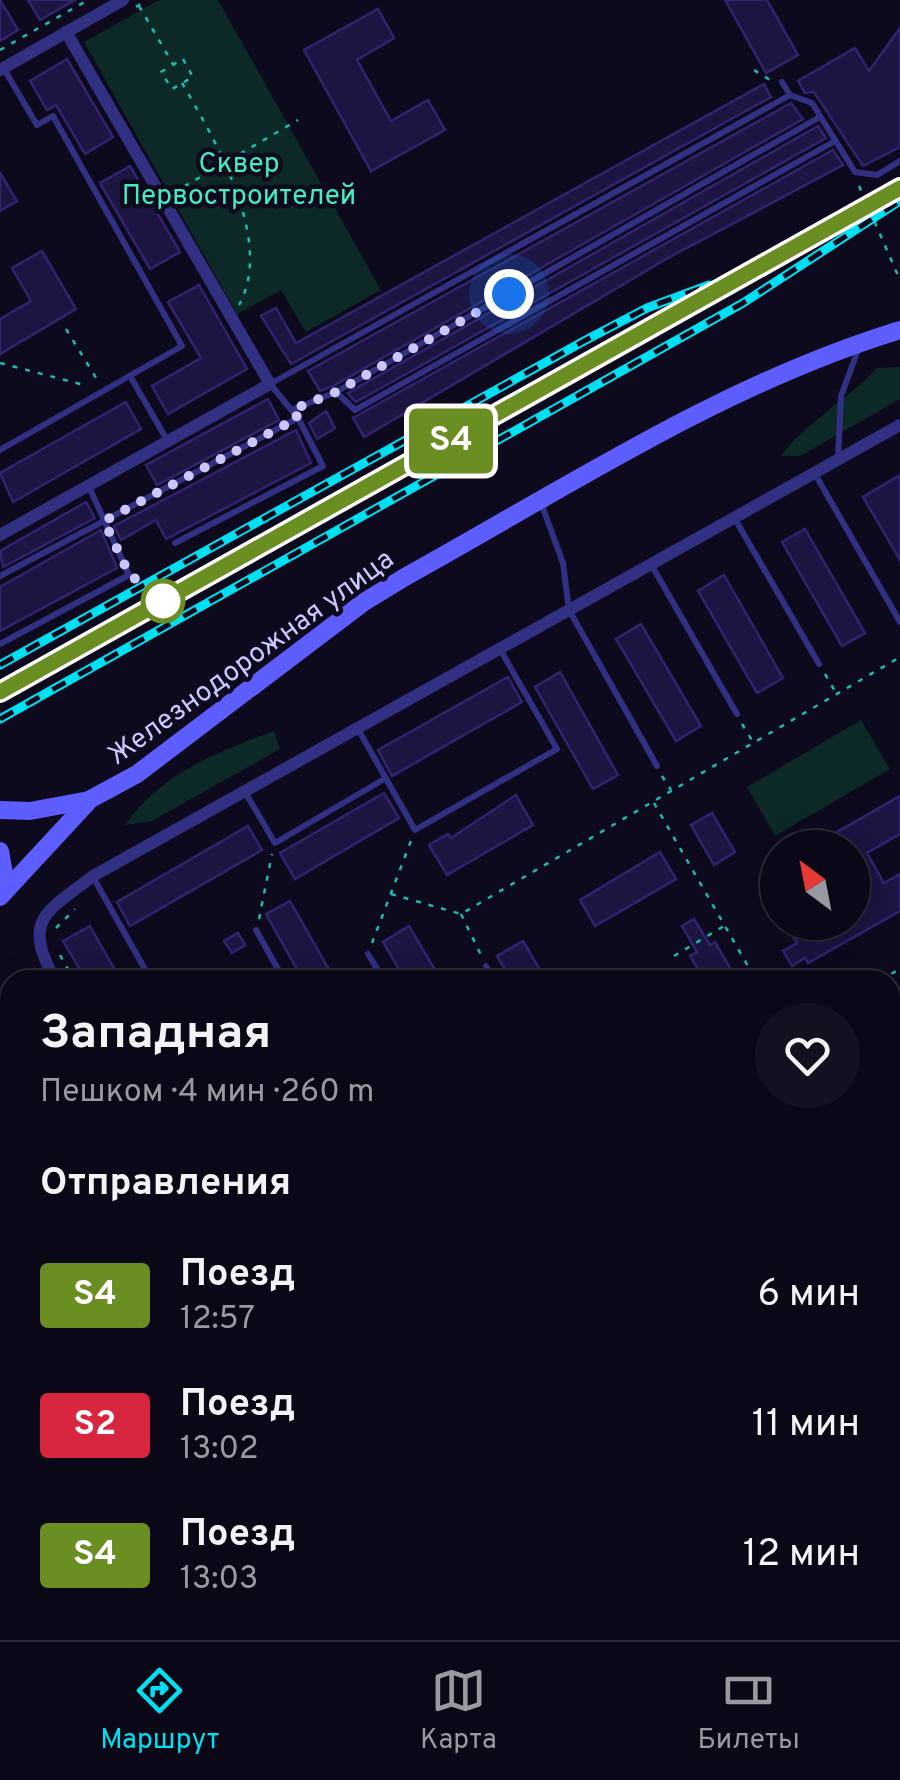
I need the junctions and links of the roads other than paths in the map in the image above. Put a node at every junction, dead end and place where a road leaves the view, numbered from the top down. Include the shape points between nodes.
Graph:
1 (123, 0) edge
2 (66, 32) junction
3 (2, 69) edge
4 (782, 82) road end
5 (790, 95) junction
6 (820, 117) junction
7 (835, 141) junction
8 (900, 161) edge
9 (900, 330) edge
10 (860, 342) junction
11 (130, 376) junction
12 (270, 384) junction
13 (336, 392) junction
14 (292, 410) junction
15 (298, 418) junction
16 (900, 425) edge
17 (168, 441) junction
18 (0, 450) edge
19 (838, 460) junction
20 (814, 473) junction
21 (88, 486) junction
22 (540, 502) junction
23 (734, 518) junction
24 (104, 521) junction
25 (0, 535) edge
26 (175, 543) dead end
27 (652, 564) junction
28 (0, 576) edge
29 (570, 610) junction
30 (900, 622) edge
31 (0, 644) edge
32 (500, 650) junction
33 (819, 664) road end
34 (736, 714) road end
35 (358, 729) junction
36 (656, 766) road end
37 (386, 778) junction
38 (245, 792) junction
39 (89, 800) junction
40 (0, 810) edge
41 (0, 851) edge
42 (96, 881) junction
43 (0, 894) edge
44 (256, 930) road end
45 (368, 954) road end
46 (486, 966) road end
47 (49, 970) edge
48 (146, 970) edge
49 (278, 970) edge
50 (378, 970) edge
51 (488, 970) edge

1 - 2 street
2 - 3 street
2 - 12 street
3 - 11 lane via 37,124 52,116 182,346
4 - 5 lane
5 - 6 lane via 812,103
5 - 12 lane
6 - 7 lane
6 - 13 lane
7 - 8 lane via 855,172 877,175
7 - 13 lane via 354,410
9 - 10 main road, Железнодорожная улица
10 - 19 lane via 841,396
10 - 22 main road, Железнодорожная улица via 746,388
11 - 17 lane
11 - 18 lane
12 - 14 lane
12 - 17 street
13 - 14 lane
14 - 15 lane
15 - 24 lane
15 - 26 lane via 322,466
16 - 19 street
17 - 21 street
19 - 20 street
20 - 23 street
20 - 30 lane
21 - 24 lane
21 - 25 street
22 - 29 lane via 563,563
22 - 39 main road, Железнодорожная улица via 364,602 137,774
23 - 27 street
23 - 33 lane
24 - 28 lane
24 - 31 lane via 129,574
27 - 29 street
27 - 34 lane
29 - 32 street
29 - 36 lane
32 - 35 street
32 - 37 lane via 557,749 415,830
35 - 37 lane
35 - 38 street
37 - 38 lane via 274,843
38 - 42 street
39 - 40 main road, Железнодорожная улица
39 - 43 main road
41 - 43 main road
42 - 47 street via 48,910 36,928 37,948
42 - 48 lane
44 - 49 lane
45 - 50 lane
46 - 51 lane

